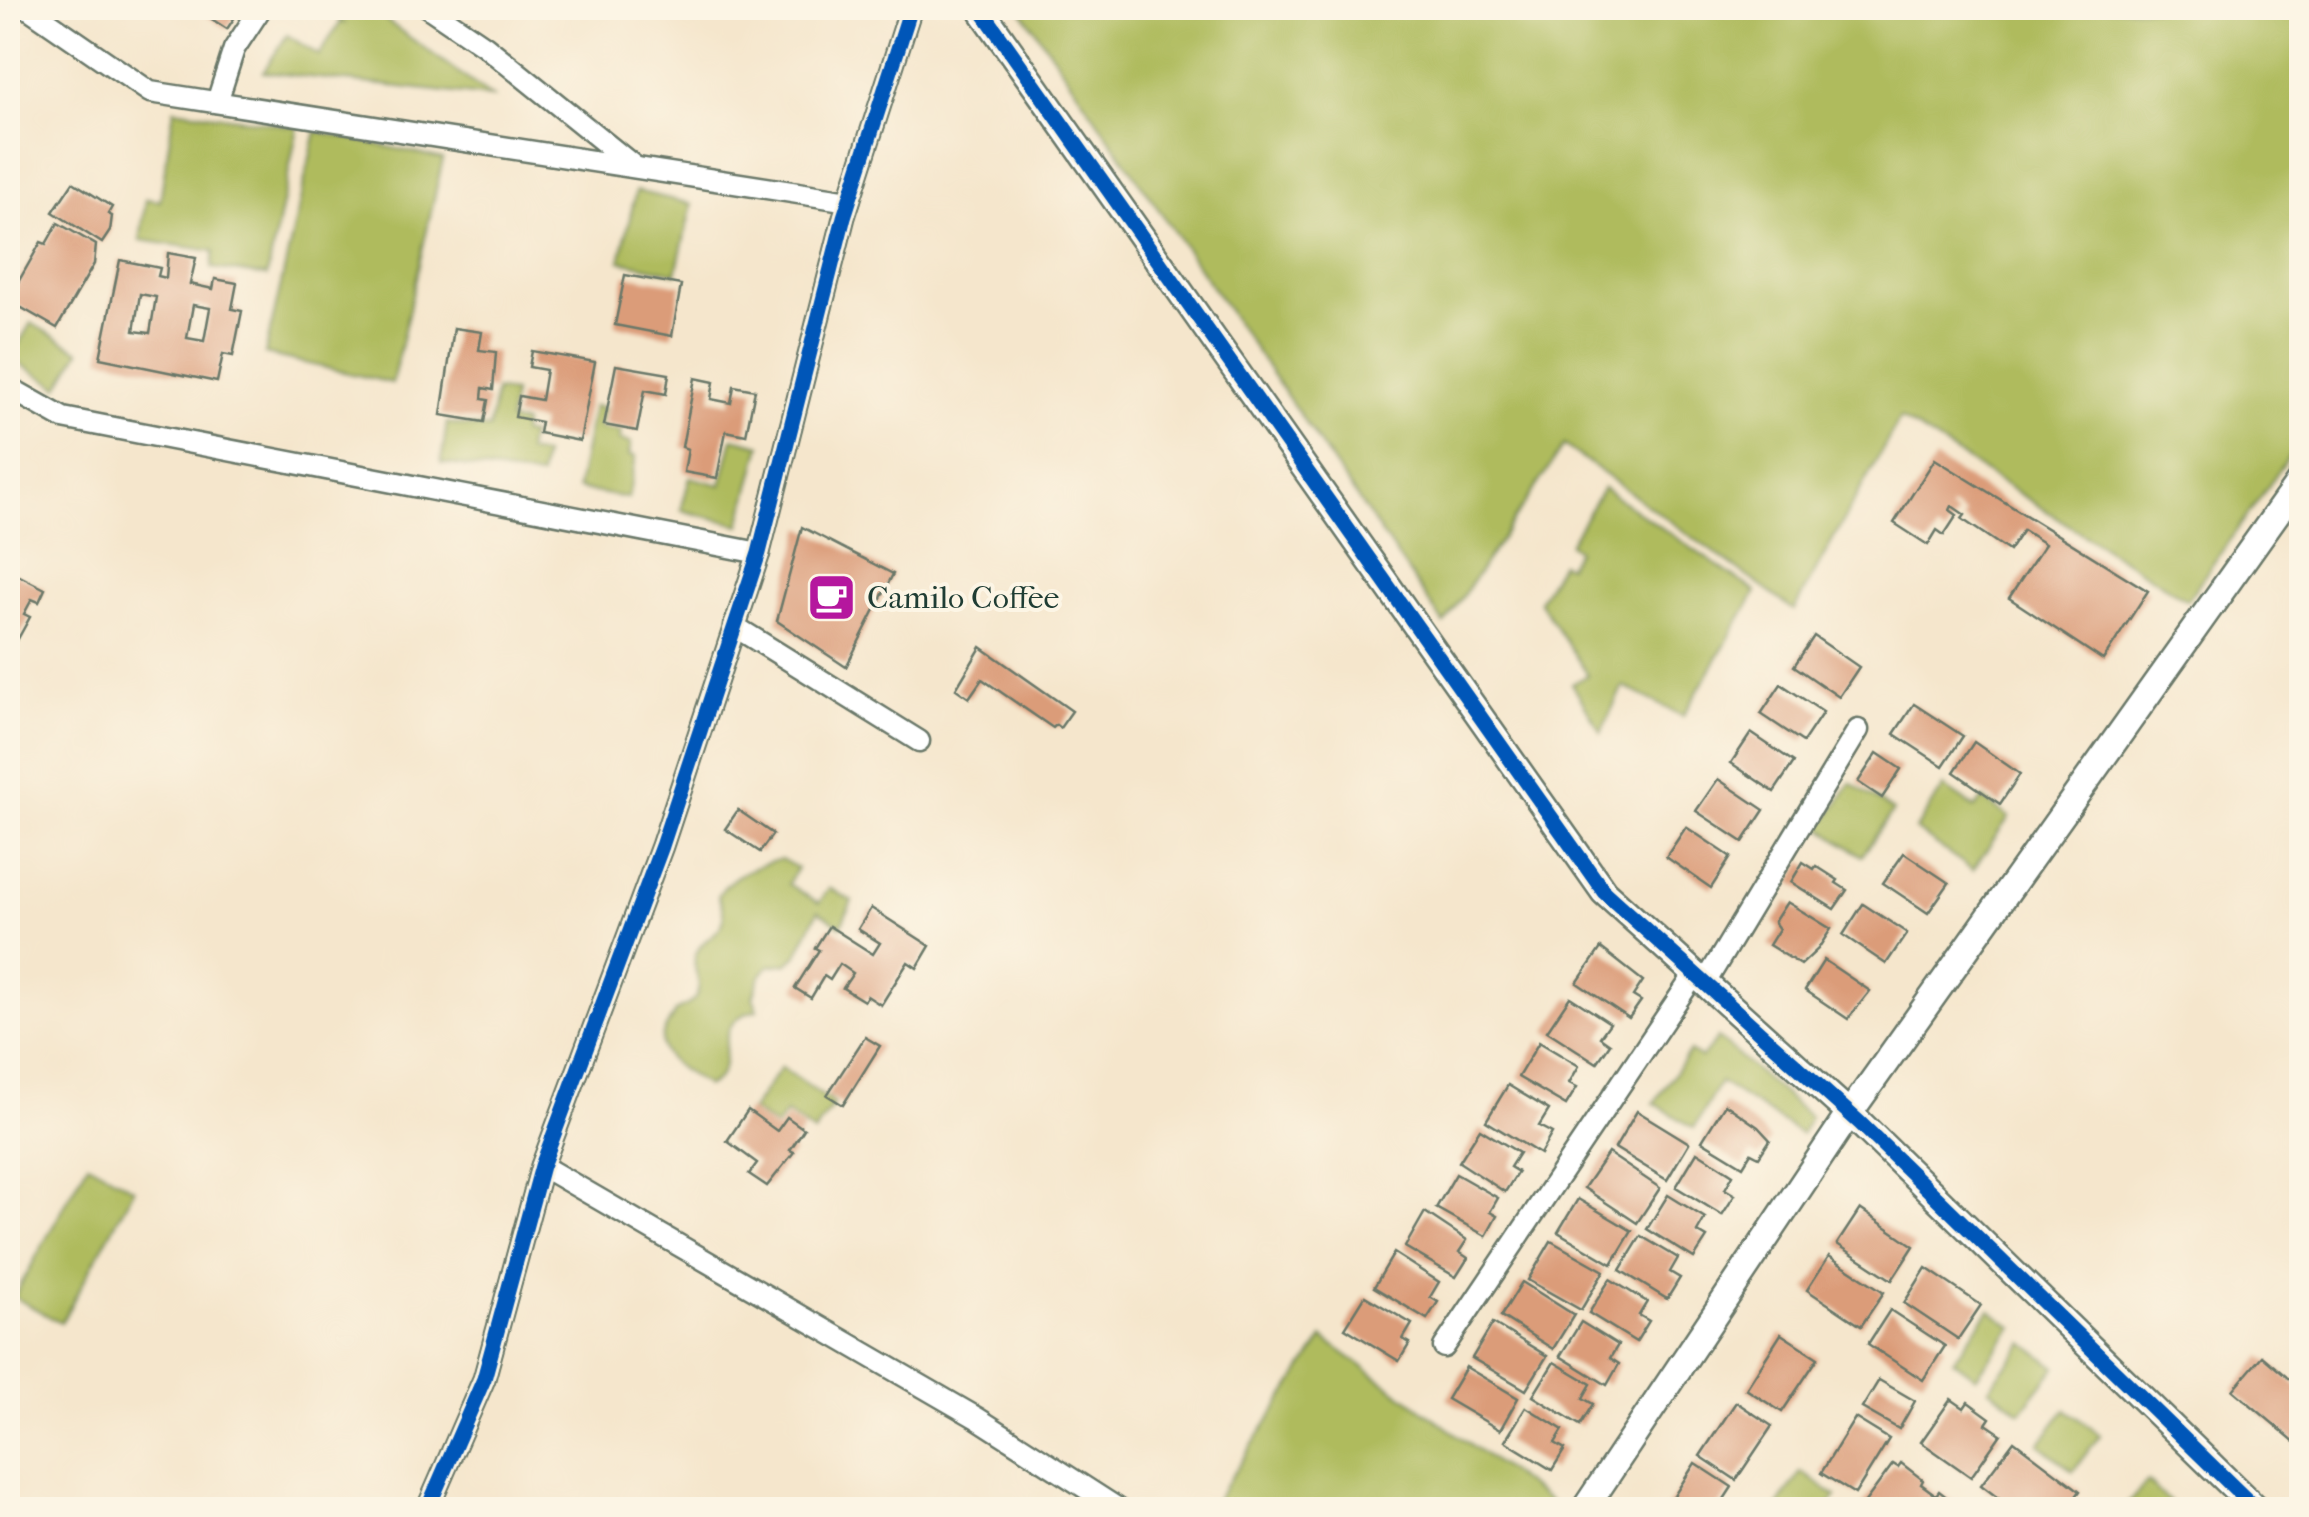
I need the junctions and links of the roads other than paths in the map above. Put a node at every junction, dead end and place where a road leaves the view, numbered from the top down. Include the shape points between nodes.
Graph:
1 (28, 8) edge
2 (261, 8) edge
3 (429, 8) edge
4 (911, 8) edge
5 (980, 8) edge
6 (217, 102) junction
7 (636, 168) junction
8 (849, 201) junction
9 (8, 387) edge
10 (2302, 478) edge
11 (758, 553) junction
12 (734, 626) junction
13 (1858, 730) dead end
14 (919, 741) dead end
15 (1700, 979) junction
16 (1850, 1114) junction
17 (542, 1166) junction
18 (1444, 1348) dead end
19 (427, 1510) edge
20 (1120, 1510) edge
21 (1584, 1510) edge
22 (2257, 1510) edge

1 - 6 street via 150,92
2 - 6 street via 234,48
3 - 7 street
4 - 8 street
5 - 15 street via 1604,892
6 - 7 street
7 - 8 street
8 - 11 street
9 - 11 street via 64,418
10 - 16 street
11 - 12 street
12 - 14 street
12 - 17 street via 662,846
13 - 15 street
15 - 16 street
15 - 18 street
16 - 21 street
16 - 22 street
17 - 19 street via 484,1378
17 - 20 street via 977,1418

